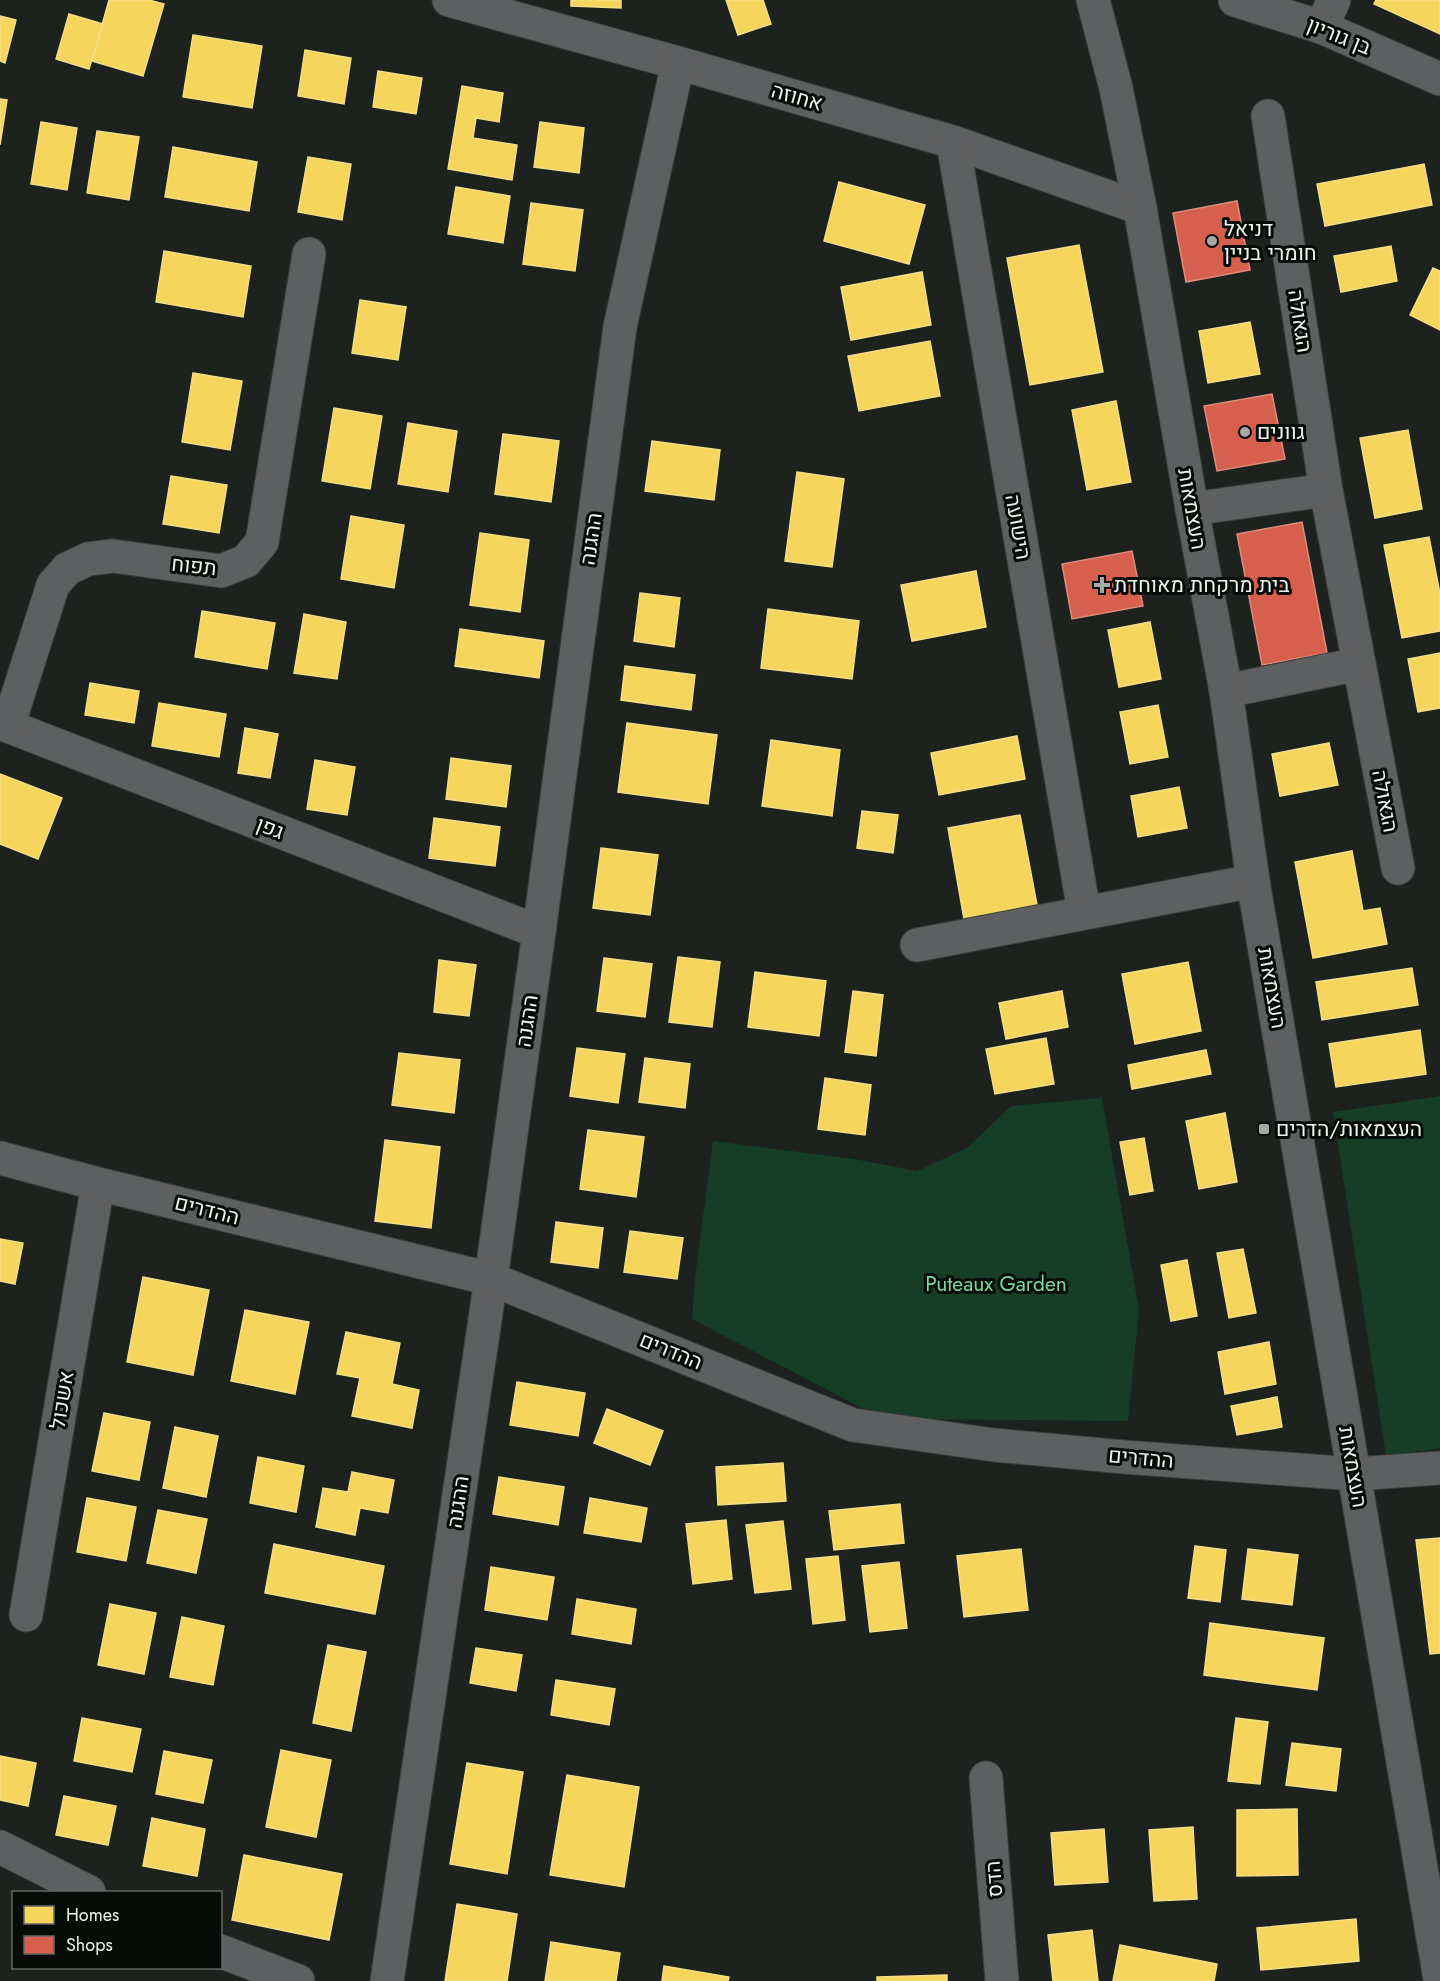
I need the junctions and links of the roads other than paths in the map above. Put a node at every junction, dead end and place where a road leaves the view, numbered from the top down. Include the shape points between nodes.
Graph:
1 (449, 0) edge
2 (1093, 0) edge
3 (1235, 0) edge
4 (1328, 14) edge
5 (678, 63) junction
6 (1440, 79) edge
7 (1268, 116) dead end
8 (953, 142) junction
9 (1140, 208) junction
10 (309, 254) dead end
11 (1326, 490) junction
12 (1192, 509) junction
13 (1359, 663) junction
14 (1226, 691) junction
15 (4, 724) edge
16 (1398, 868) dead end
17 (1253, 881) junction
18 (1084, 912) junction
19 (539, 932) junction
20 (917, 945) dead end
21 (0, 1158) edge
22 (98, 1184) junction
23 (490, 1279) junction
24 (1440, 1468) edge
25 (1354, 1474) junction
26 (26, 1615) dead end
27 (986, 1778) dead end
28 (0, 1847) edge
29 (85, 1891) edge
30 (222, 1952) edge
31 (1440, 1979) edge
32 (298, 1981) edge
33 (387, 1981) edge
34 (1002, 1981) edge

1 - 5 street, אחוזה
2 - 9 street, העצמאות via 1116,88
3 - 4 street, בן גוריון
4 - 6 street, בן גוריון
5 - 8 street, אחוזה
5 - 19 street, ההגנה via 620,327
7 - 11 street, הגאולה
8 - 9 street, אחוזה
8 - 18 street, הישועה
9 - 12 street, העצמאות
10 - 15 street, תפוח via 262,542 246,561 221,572 113,556 88,559 67,569 53,585
11 - 12 street
11 - 13 street, הגאולה
12 - 14 street, העצמאות
13 - 14 street
13 - 16 street, הגאולה
14 - 17 street, העצמאות
15 - 19 street, גפן
17 - 18 street
17 - 25 street, העצמאות
18 - 20 street
19 - 23 street, ההגנה
21 - 22 street, ההדרים
22 - 23 street, ההדרים
22 - 26 street, אשכול
23 - 25 street, ההדרים via 853,1425 994,1445
23 - 33 street, ההגנה
24 - 25 street, ההדרים
25 - 31 street, העצמאות
27 - 34 street, הדס
28 - 29 street
30 - 32 street

